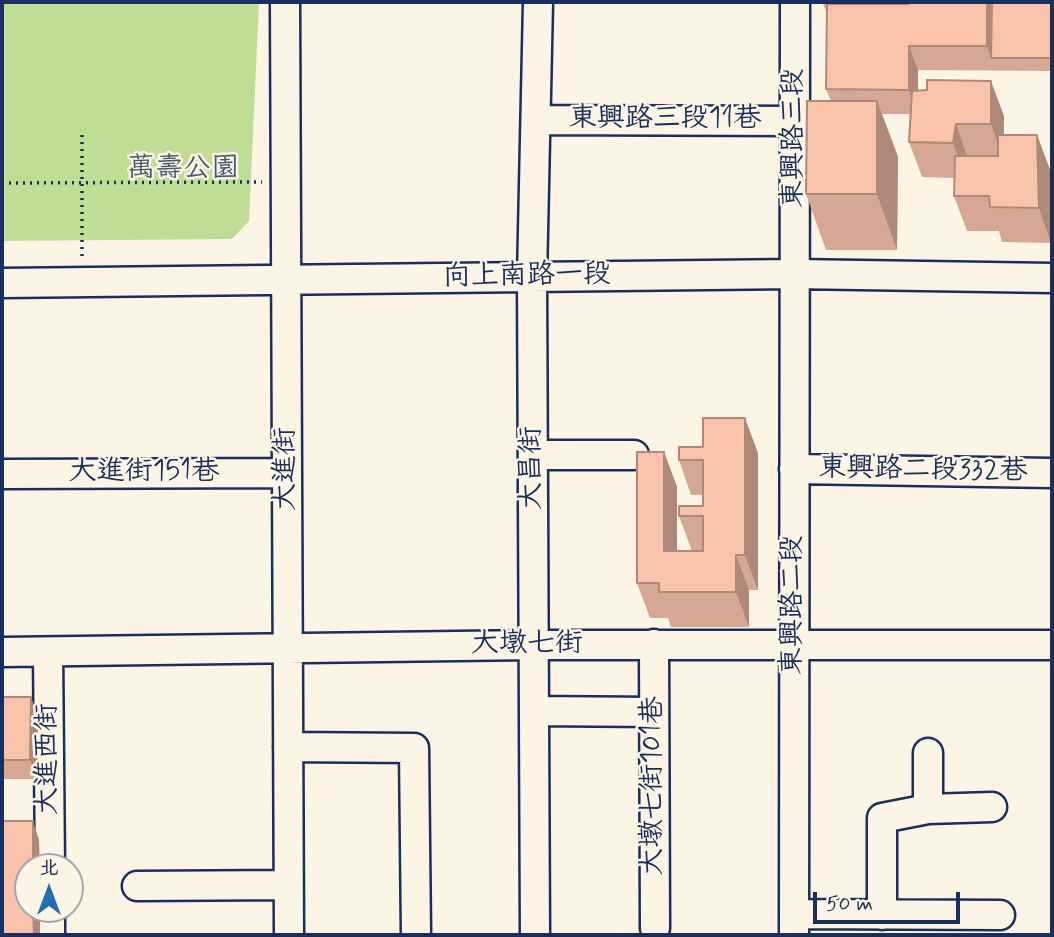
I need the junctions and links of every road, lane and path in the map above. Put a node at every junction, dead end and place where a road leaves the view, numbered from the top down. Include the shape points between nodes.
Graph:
1 (285, 2) edge
2 (538, 2) edge
3 (794, 2) edge
4 (536, 120) junction
5 (794, 121) junction
6 (82, 135) dead end
7 (286, 182) junction
8 (2, 183) edge
9 (83, 183) junction
10 (795, 274) junction
11 (532, 277) junction
12 (1052, 278) edge
13 (286, 279) junction
14 (2, 283) edge
15 (82, 283) junction
16 (534, 455) junction
17 (634, 455) edge
18 (794, 469) junction
19 (287, 473) junction
20 (1052, 473) edge
21 (2, 474) edge
22 (654, 644) junction
23 (794, 644) junction
24 (533, 645) junction
25 (1052, 645) edge
26 (287, 648) junction
27 (2, 652) edge
28 (48, 652) junction
29 (534, 711) junction
30 (654, 712) junction
31 (288, 747) junction
32 (928, 753) dead end
33 (992, 807) dead end
34 (928, 809) junction
35 (50, 853) edge
36 (288, 885) junction
37 (137, 886) dead end
38 (882, 915) junction
39 (1000, 915) dead end
40 (794, 925) edge
41 (655, 928) dead end
42 (289, 935) edge
43 (416, 935) edge
44 (535, 935) edge

1 - 7 street, 大進街
2 - 4 street, 大昌街
3 - 5 street, 東興路三段
4 - 5 street, 東興路三段11巷
4 - 11 street, 大昌街
5 - 10 street, 東興路三段
6 - 9 path
7 - 9 path
7 - 13 street, 大進街
8 - 9 path
9 - 15 path
10 - 11 street, 向上南路一段
10 - 12 street, 向上南路一段
10 - 18 street, 東興路二段
11 - 13 street, 向上南路一段
11 - 16 street, 大昌街
13 - 15 street, 向上南路一段
13 - 19 street, 大進街
14 - 15 street, 向上南路一段
16 - 17 street
16 - 24 street, 大昌街
18 - 20 street, 東興路二段332巷
18 - 23 street, 東興路二段
19 - 21 street, 大進街151巷
19 - 26 street, 大進街
22 - 23 street, 大墩七街
22 - 24 street, 大墩七街
22 - 30 street, 大墩七街101巷
23 - 25 street, 大墩七街
23 - 40 street, 東興路二段
24 - 26 street, 大墩七街
24 - 29 street, 大昌街
26 - 28 street, 大墩七街
26 - 31 street, 大進街
27 - 28 street, 大墩七街
28 - 35 street, 大進西街
29 - 30 street
29 - 44 street, 大昌街
30 - 41 street, 大墩七街101巷
31 - 36 street, 大進街
31 - 43 street via 414,748
32 - 34 street
33 - 34 street
34 - 38 street via 882,818
36 - 37 street
36 - 42 street, 大進街
38 - 39 street
38 - 40 street

